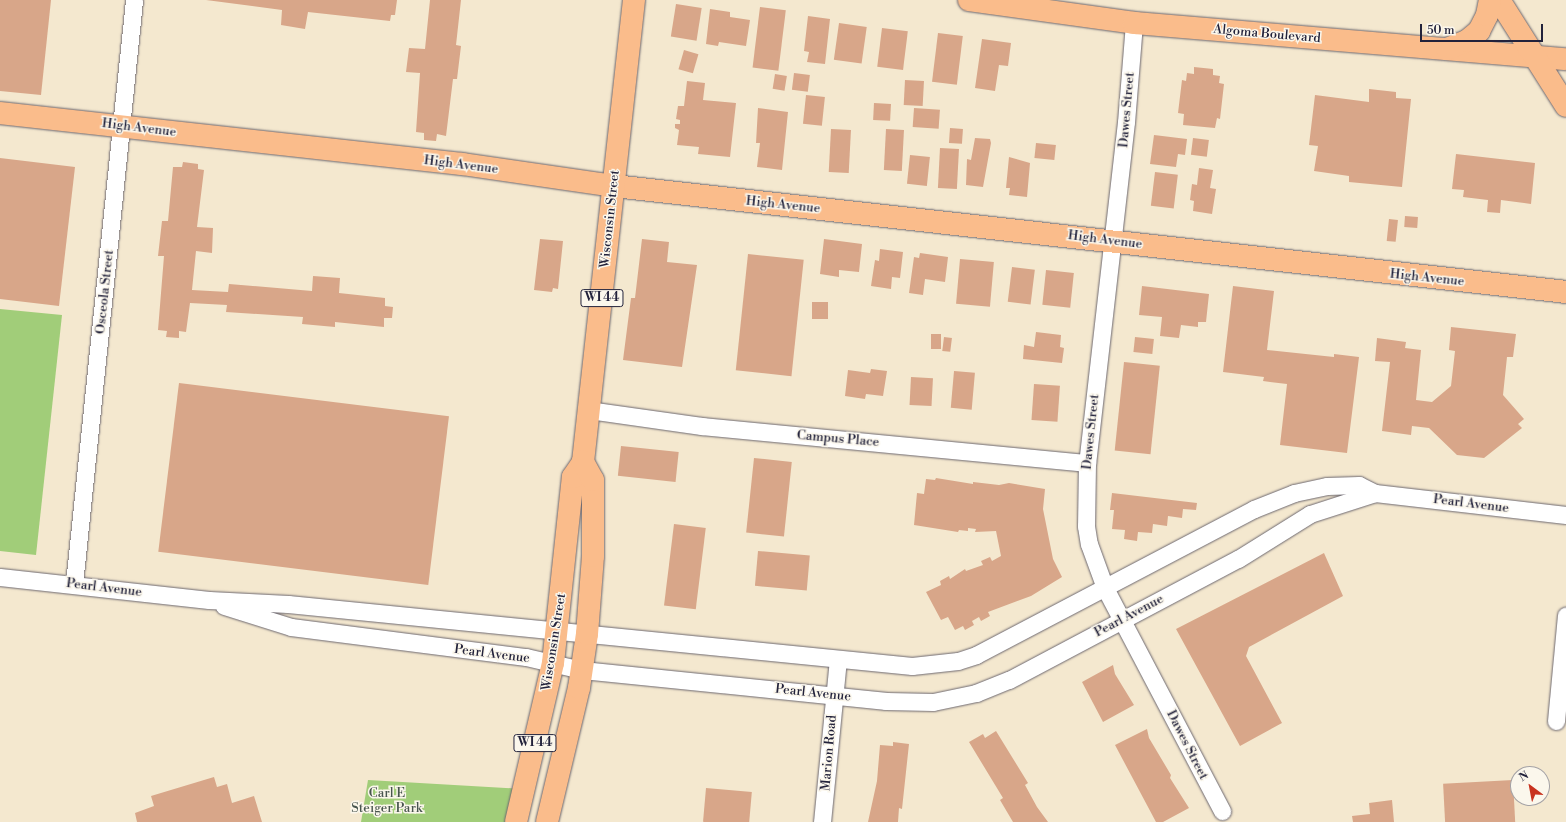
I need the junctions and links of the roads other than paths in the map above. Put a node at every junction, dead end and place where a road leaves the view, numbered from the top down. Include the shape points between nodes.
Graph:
1 (134, 0) edge
2 (634, 0) edge
3 (969, 0) edge
4 (1490, 0) edge
5 (1499, 0) edge
6 (1134, 23) junction
7 (1446, 50) junction
8 (1534, 57) junction
9 (1566, 59) edge
10 (1566, 106) edge
11 (0, 113) edge
12 (122, 127) junction
13 (614, 186) junction
14 (1113, 241) junction
15 (1566, 292) edge
16 (589, 410) junction
17 (583, 462) junction
18 (1087, 463) junction
19 (1376, 493) junction
20 (1566, 515) edge
21 (0, 577) edge
22 (74, 584) junction
23 (1105, 588) junction
24 (209, 600) junction
25 (1566, 615) edge
26 (1122, 620) junction
27 (557, 631) junction
28 (587, 634) junction
29 (838, 660) junction
30 (553, 663) junction
31 (582, 670) junction
32 (834, 695) junction
33 (1556, 721) dead end
34 (1222, 811) dead end
35 (516, 822) edge
36 (547, 822) edge
37 (822, 822) edge

1 - 12 street, Osceola Street
2 - 13 main road, Wisconsin Street / WI 44
3 - 6 main road, Algoma Boulevard
4 - 7 main road via 1487,15 1479,31 1467,41
5 - 8 main road
6 - 7 main road, Algoma Boulevard
6 - 14 street, Dawes Street
7 - 8 main road, Algoma Boulevard
8 - 9 main road, Algoma Boulevard
8 - 10 main road
11 - 12 main road, High Avenue
12 - 13 main road, High Avenue via 462,164
12 - 22 street, Osceola Street
13 - 14 main road, High Avenue
13 - 16 main road, Wisconsin Street / WI 44
14 - 15 main road, High Avenue
14 - 18 street, Dawes Street
16 - 17 main road, Wisconsin Street / WI 44
16 - 18 street, Campus Place via 702,426
17 - 27 main road, Wisconsin Street / WI 44 via 573,476
17 - 28 main road, WI 44 via 593,480
18 - 23 street, Dawes Street via 1086,526 1089,544
19 - 20 street, Pearl Avenue
19 - 23 street, Pearl Avenue via 1359,485 1326,486 1294,493 1254,509
19 - 26 street, Pearl Avenue via 1310,514 1238,559
21 - 22 street, Pearl Avenue
22 - 24 street, Pearl Avenue
23 - 26 street, Dawes Street
23 - 29 street, Pearl Avenue via 994,646 958,660 912,666
24 - 27 street, Pearl Avenue via 288,604
24 - 30 street, Pearl Avenue via 291,627 526,657
25 - 33 street
26 - 32 street, Pearl Avenue via 1009,680 976,693 933,702 886,701
26 - 34 street, Dawes Street
27 - 28 street, Pearl Avenue
27 - 30 main road, Wisconsin Street / WI 44
28 - 29 street, Pearl Avenue
28 - 31 main road, WI 44
29 - 32 street, Marion Road
30 - 31 street, Pearl Avenue
30 - 35 main road, Wisconsin Street / WI 44
31 - 32 street, Pearl Avenue
31 - 36 main road, WI 44
32 - 37 street, Marion Road

